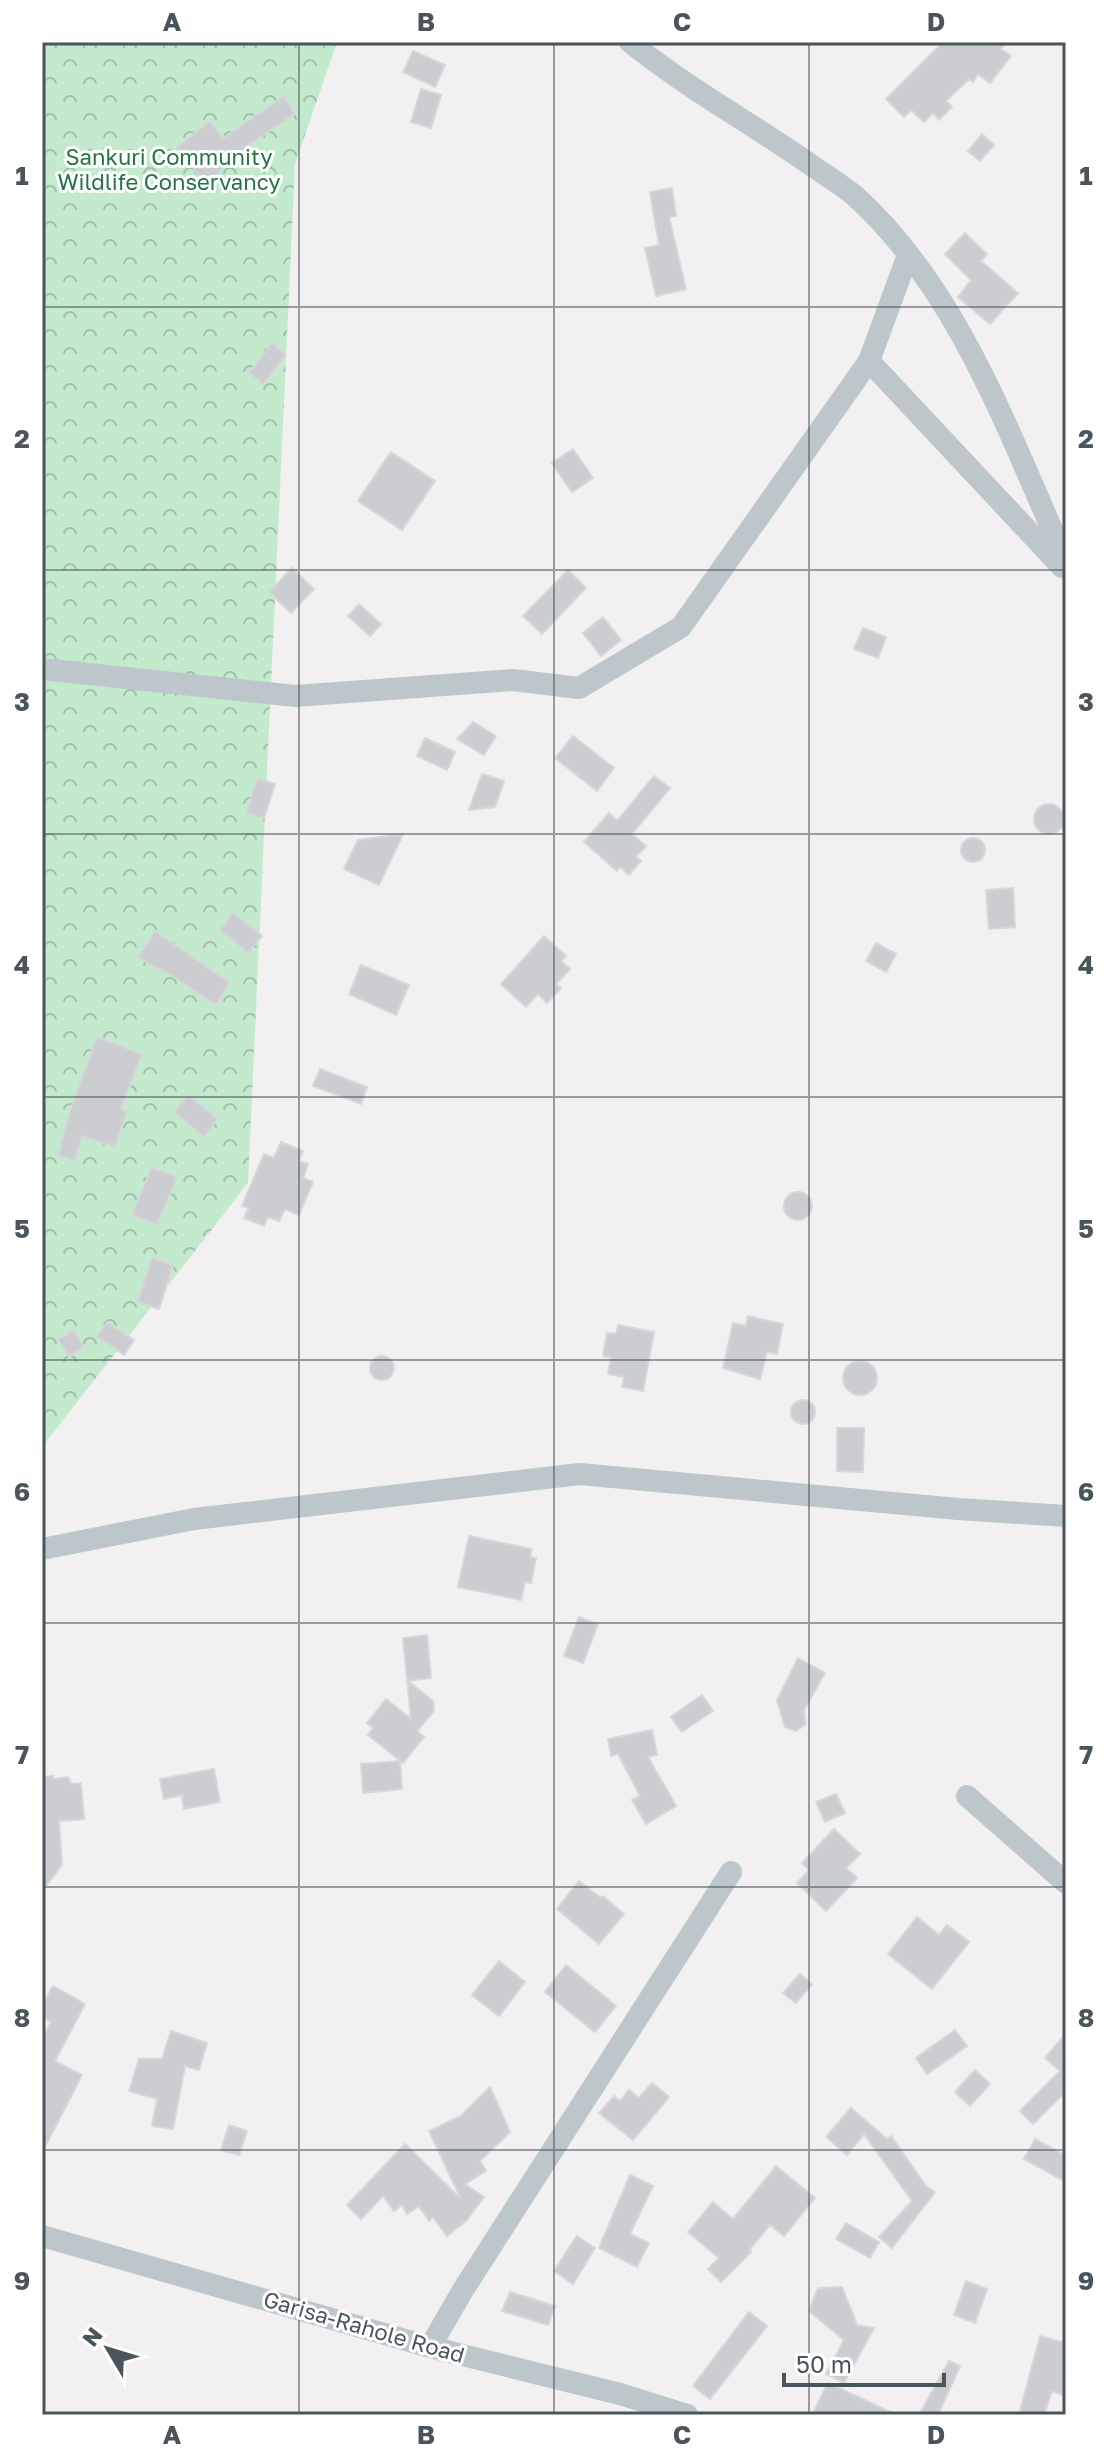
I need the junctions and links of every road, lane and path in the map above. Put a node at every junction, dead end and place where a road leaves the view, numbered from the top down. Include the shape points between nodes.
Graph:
1 (630, 42) edge
2 (908, 255) junction
3 (869, 361) junction
4 (1066, 561) edge
5 (1066, 572) edge
6 (42, 669) edge
7 (1066, 1516) edge
8 (42, 1549) edge
9 (967, 1796) dead end
10 (731, 1872) dead end
11 (1066, 1883) edge
12 (42, 2236) edge
13 (430, 2347) junction
14 (687, 2415) edge

1 - 2 street via 855,196
2 - 3 street
2 - 4 street via 972,353
3 - 5 street
3 - 6 street via 681,627 579,688 513,680 295,696
7 - 8 street via 580,1474 194,1519
9 - 11 street
10 - 13 street
12 - 13 street, Garisa-Rahole Road
13 - 14 street, Garisa-Rahole Road

